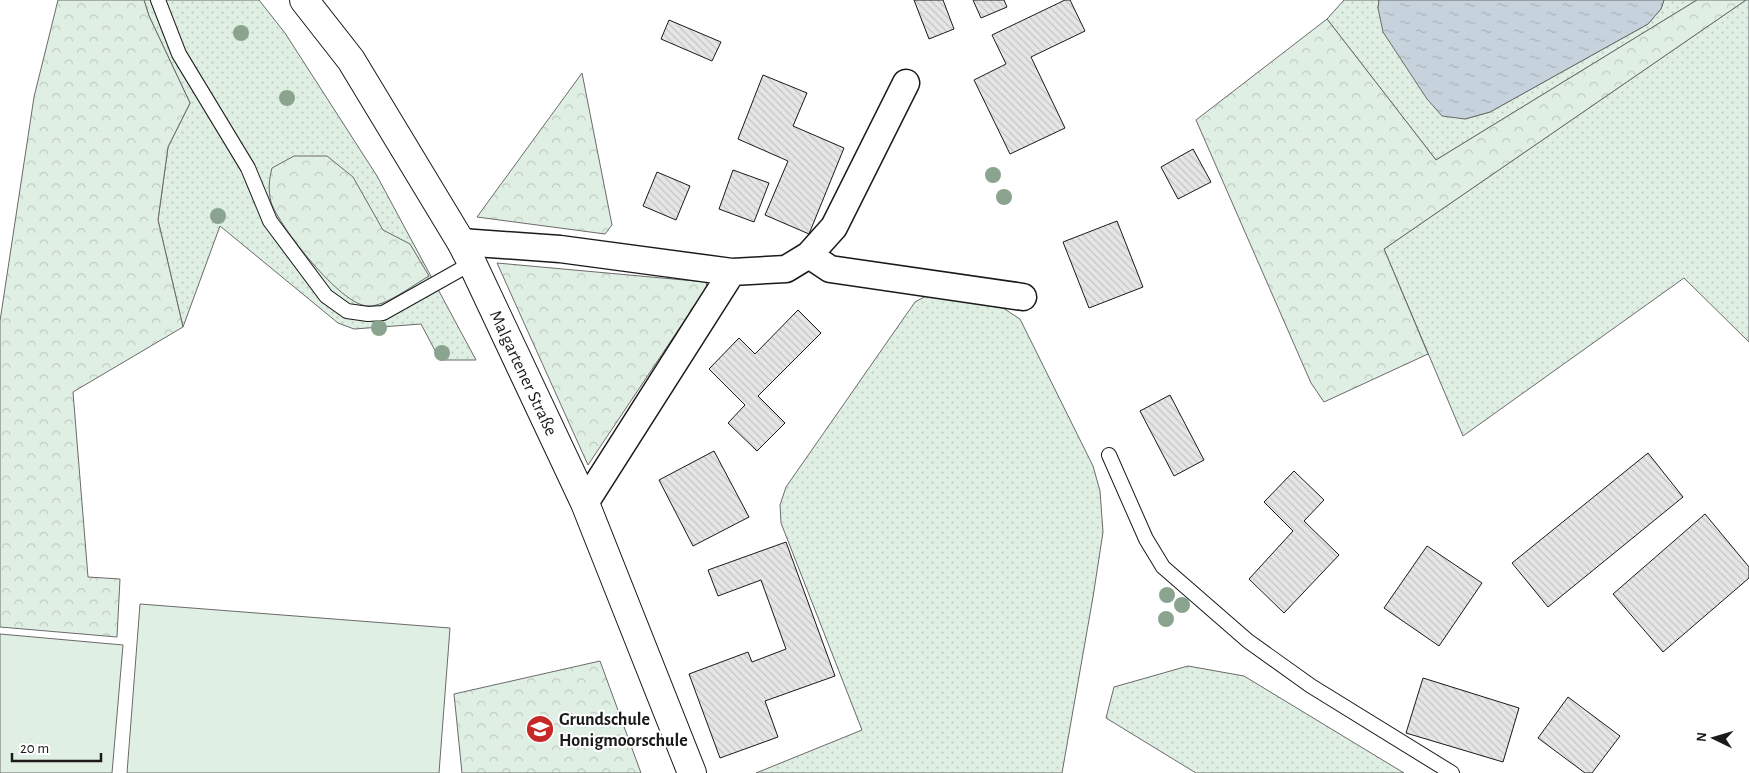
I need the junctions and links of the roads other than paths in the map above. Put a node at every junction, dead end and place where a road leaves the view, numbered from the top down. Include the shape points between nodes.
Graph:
1 (158, 0) edge
2 (304, 0) edge
3 (906, 83) dead end
4 (467, 253) junction
5 (809, 255) junction
6 (732, 272) junction
7 (1023, 297) dead end
8 (1109, 455) dead end
9 (585, 503) junction
10 (692, 773) edge
11 (1452, 773) edge

1 - 4 lane via 179,54 248,168 270,221 326,296 347,311 383,313
2 - 4 street, Malgartener Straße via 351,60
3 - 5 street via 834,227
4 - 6 street via 560,249
4 - 9 street, Malgartener Straße
5 - 6 street via 786,269
5 - 7 street via 830,269
6 - 9 street
8 - 11 lane via 1146,540 1163,567 1248,641 1311,686
9 - 10 street, Malgartener Straße

